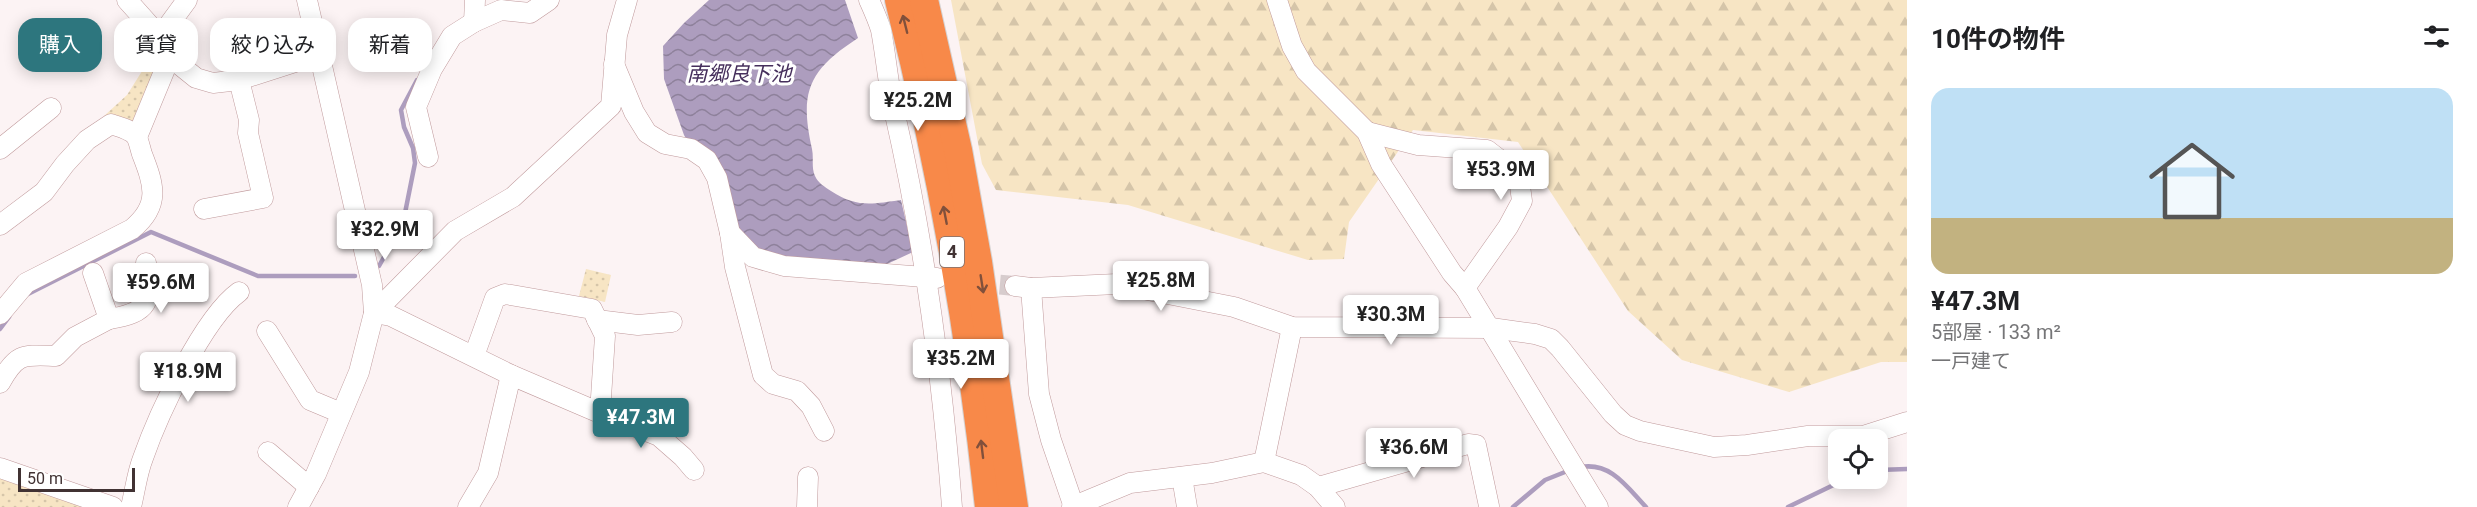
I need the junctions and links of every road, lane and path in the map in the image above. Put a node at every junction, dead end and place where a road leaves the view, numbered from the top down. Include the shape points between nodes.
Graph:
1 (126, 0) edge
2 (187, 0) edge
3 (307, 0) edge
4 (475, 0) edge
5 (549, 0) edge
6 (627, 0) edge
7 (869, 0) edge
8 (899, 0) edge
9 (924, 0) edge
10 (1277, 0) edge
11 (143, 18) edge
12 (174, 18) edge
13 (311, 18) edge
14 (474, 22) junction
15 (614, 64) junction
16 (164, 72) edge
17 (189, 72) edge
18 (264, 72) edge
19 (324, 72) edge
20 (239, 80) junction
21 (51, 108) dead end
22 (1367, 132) junction
23 (137, 137) junction
24 (0, 148) edge
25 (428, 158) dead end
26 (204, 209) dead end
27 (0, 225) edge
28 (730, 233) junction
29 (146, 263) dead end
30 (93, 273) dead end
31 (932, 278) junction
32 (1465, 288) junction
33 (239, 292) dead end
34 (374, 313) junction
35 (0, 314) edge
36 (109, 319) junction
37 (597, 320) junction
38 (672, 322) dead end
39 (1292, 327) junction
40 (1491, 328) junction
41 (267, 331) dead end
42 (474, 356) junction
43 (511, 375) junction
44 (0, 382) edge
45 (341, 413) junction
46 (600, 413) junction
47 (1907, 422) edge
48 (824, 431) dead end
49 (268, 452) dead end
50 (1264, 462) junction
51 (0, 468) edge
52 (694, 470) dead end
53 (808, 477) dead end
54 (1182, 477) junction
55 (309, 487) junction
56 (1318, 487) junction
57 (1489, 506) edge
58 (113, 507) edge
59 (131, 507) edge
60 (298, 507) edge
61 (468, 507) edge
62 (807, 507) edge
63 (952, 507) edge
64 (989, 507) edge
65 (1014, 507) edge
66 (1073, 507) edge
67 (1187, 507) edge
68 (1335, 507) edge
69 (1598, 507) edge

1 - 11 street
2 - 12 street
3 - 13 street
4 - 14 street
5 - 14 street via 530,14 501,10
6 - 15 street
7 - 31 street via 880,27 889,88
64 -> 8 highway, 4 via 955,266
9 -> 65 highway, 4 via 958,150 978,262
10 - 22 street via 1292,46 1306,71
14 - 25 street via 452,36 416,107
15 - 28 street via 647,133 665,144 691,149 707,160 717,178
15 - 34 street via 611,106 513,197 455,231
16 - 23 street
17 - 20 street via 204,81 225,84
18 - 20 street
19 - 34 street via 372,285
20 - 26 street via 263,198
21 - 24 street
22 - 32 street via 1381,164
22 - 32 street via 1418,144 1487,150 1509,167 1520,186 1522,201
23 - 27 street via 111,124 87,140 45,192
23 - 35 street via 153,192 143,220 132,230 26,283
28 - 31 street via 753,257 784,266
28 - 48 street via 763,375 773,384 796,391
29 - 36 street via 151,288 144,305 131,316
30 - 36 street
31 - 63 street
32 - 40 street
33 - 59 street via 228,300 186,365 142,459
34 - 42 street via 391,316
34 - 45 street via 359,372
36 - 44 street via 75,337 56,356 26,356 11,364
37 - 38 street via 638,325
37 - 42 street via 592,309 505,294 495,298
37 - 46 street via 605,336
39 - 40 street
39 - 50 street
39 - 66 street via 1234,307 1117,284 1023,287 1039,394
40 - 47 street via 1551,339 1613,414 1640,431 1714,447 1808,436 1863,436
40 - 69 street
41 - 45 street via 310,400
42 - 43 street
43 - 46 street
43 - 61 street via 488,473
45 - 55 street
46 - 52 street via 659,436
49 - 55 street
50 - 54 street
50 - 56 street via 1301,475
51 - 58 street
53 - 62 street
54 - 66 street via 1130,483
54 - 67 street
55 - 60 street
56 - 57 street via 1468,444 1476,445
56 - 68 street

